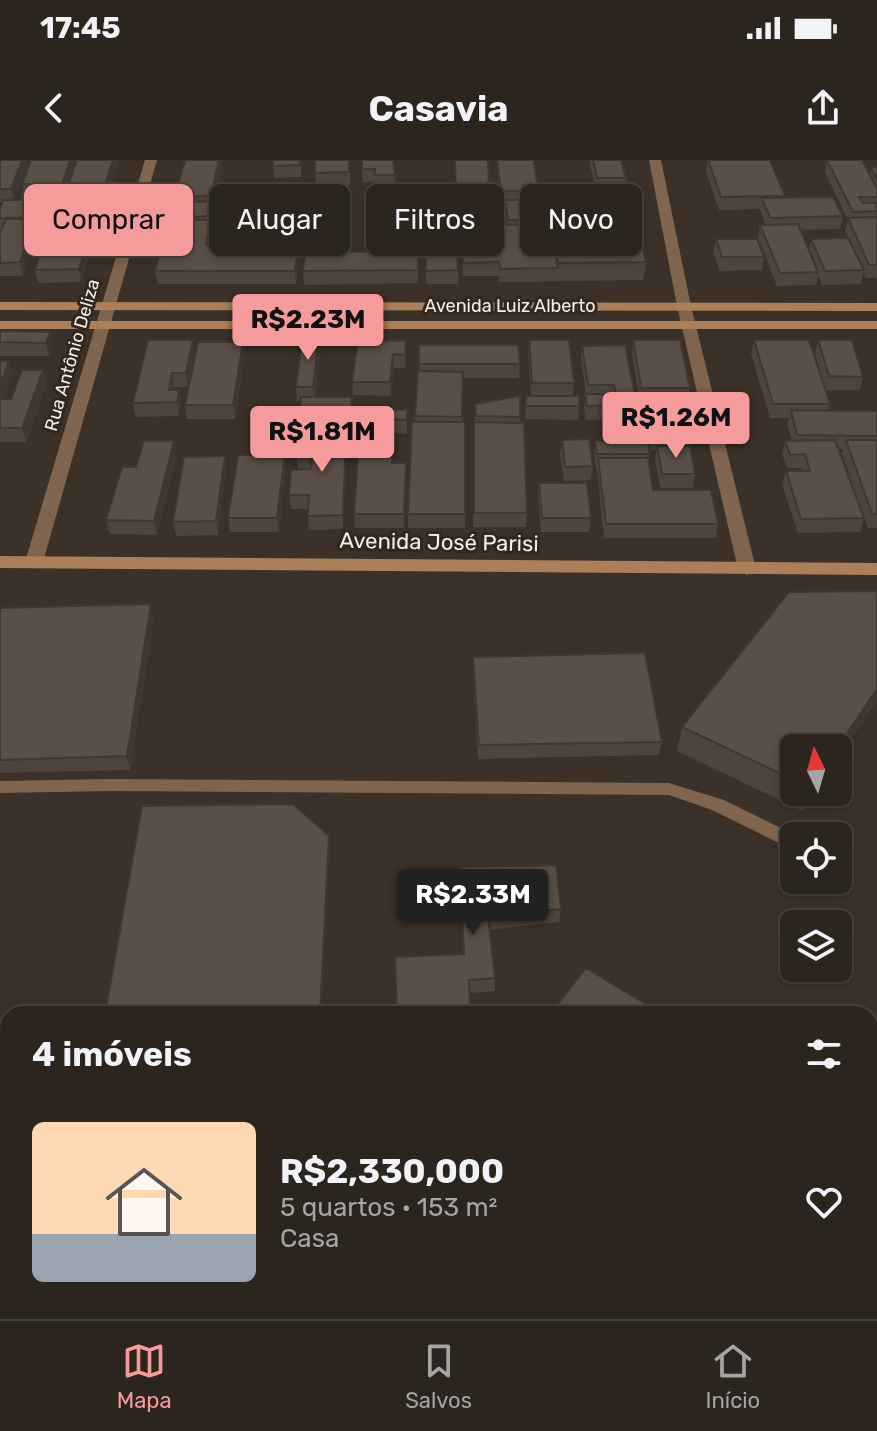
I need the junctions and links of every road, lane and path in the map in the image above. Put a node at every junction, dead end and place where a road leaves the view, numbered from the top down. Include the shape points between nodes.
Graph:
1 (151, 160) edge
2 (655, 160) edge
3 (107, 305) junction
4 (0, 306) edge
5 (684, 306) junction
6 (877, 307) edge
7 (102, 324) junction
8 (689, 324) junction
9 (0, 325) edge
10 (877, 325) edge
11 (0, 562) edge
12 (34, 562) junction
13 (747, 569) junction
14 (877, 569) edge
15 (0, 787) edge
16 (780, 836) edge

1 - 3 street, Rua Antônio Deliza
2 - 5 street
3 - 4 main road, Avenida Luiz Alberto
3 - 5 main road, Avenida Luiz Alberto
3 - 7 street, Rua Antônio Deliza
5 - 6 main road, Avenida Luiz Alberto
5 - 8 street
7 - 8 main road, Avenida Luiz Alberto
7 - 9 main road, Avenida Luiz Alberto
7 - 12 street, Rua Antônio Deliza
8 - 10 main road, Avenida Luiz Alberto
8 - 13 street
11 - 12 main road, Avenida José Parisi
12 - 13 main road, Avenida José Parisi
13 - 14 main road, Avenida José Parisi
15 - 16 lane via 669,789 718,805

